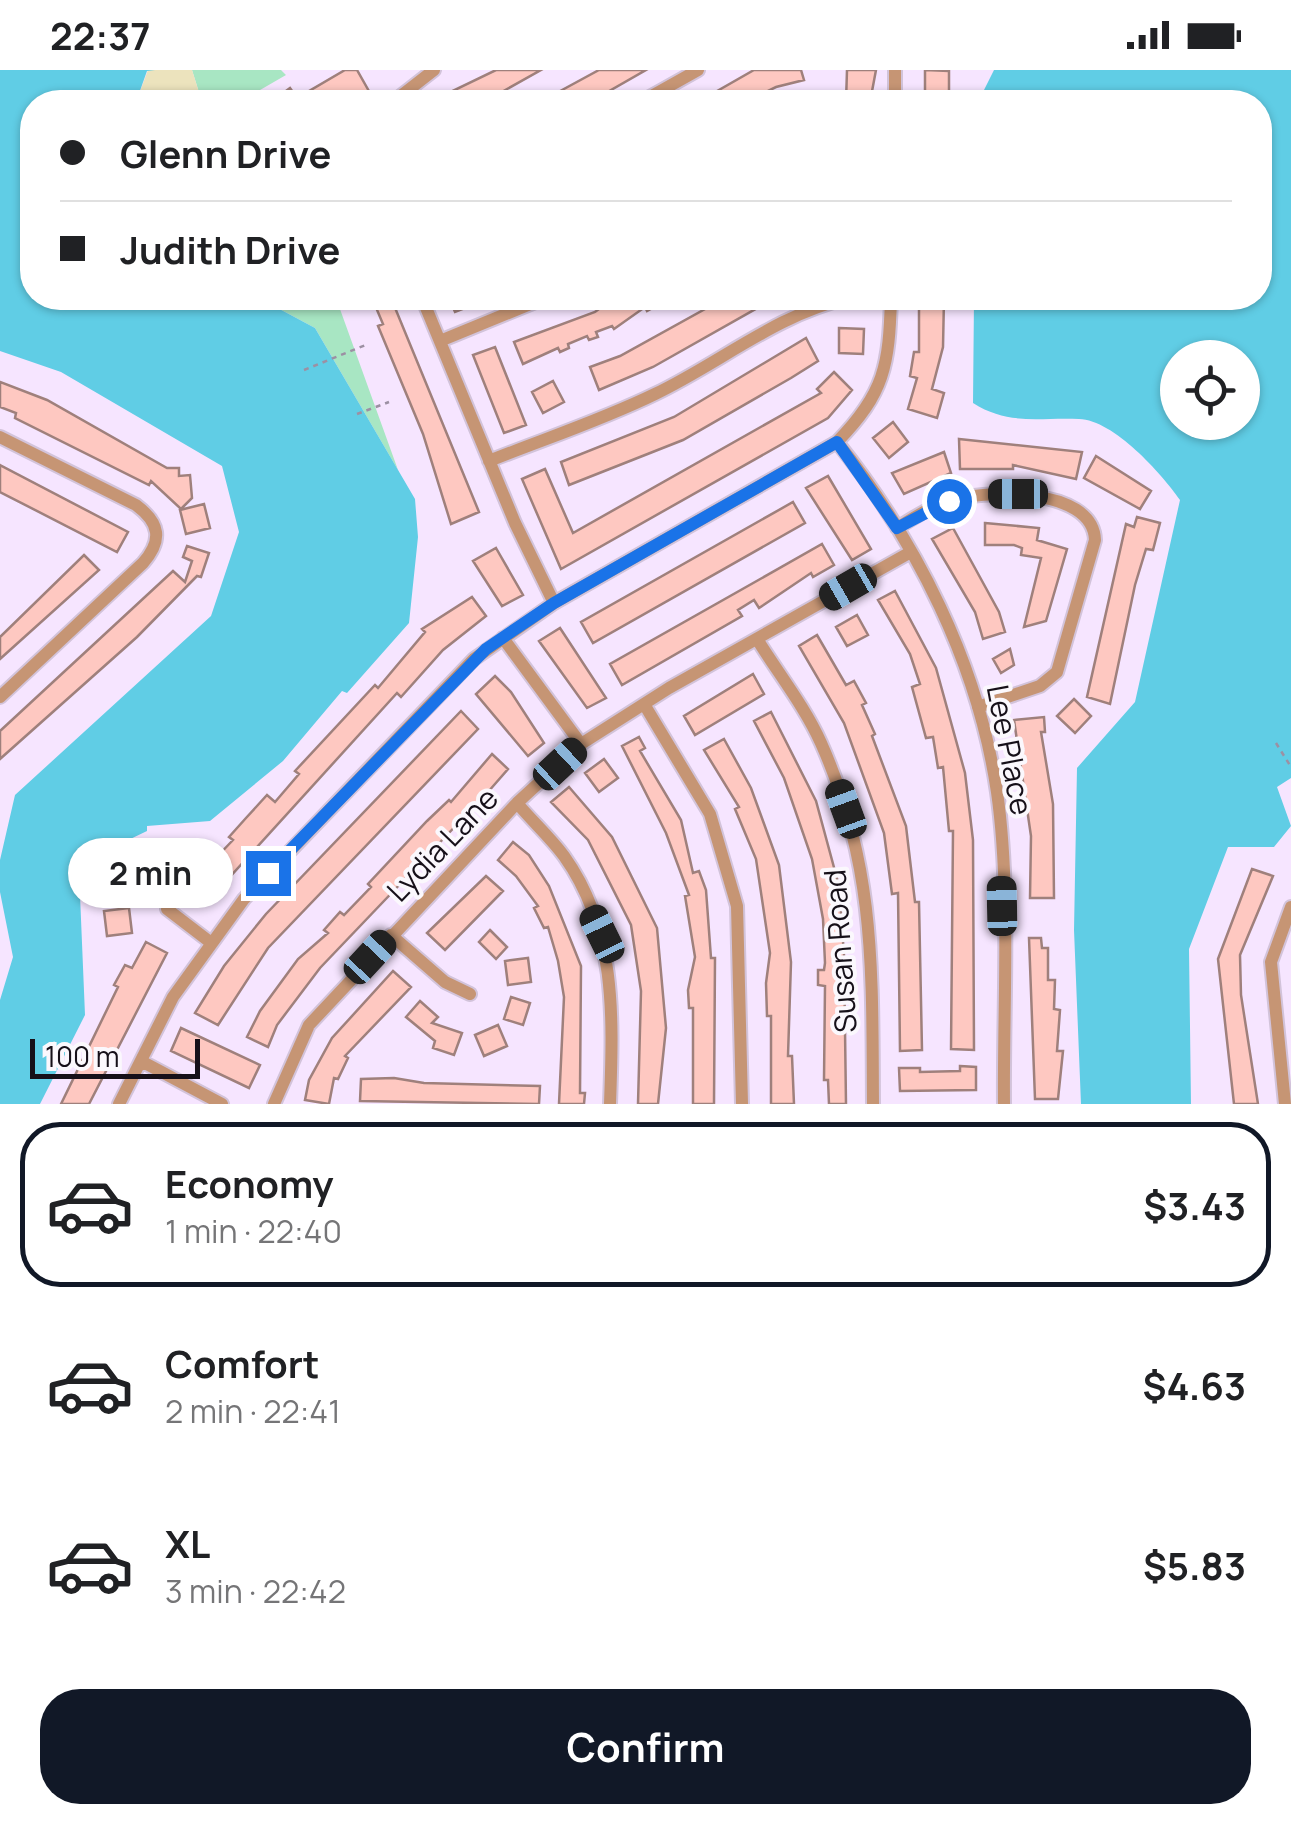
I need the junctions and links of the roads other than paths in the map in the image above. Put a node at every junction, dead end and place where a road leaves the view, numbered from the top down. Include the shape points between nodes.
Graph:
1 (434, 70) edge
2 (698, 70) edge
3 (409, 90) edge
4 (662, 90) edge
5 (427, 310) edge
6 (515, 310) edge
7 (806, 310) edge
8 (891, 310) edge
9 (440, 340) junction
10 (0, 437) edge
11 (837, 442) junction
12 (490, 461) junction
13 (897, 528) junction
14 (909, 553) junction
15 (554, 603) junction
16 (503, 638) junction
17 (757, 639) junction
18 (0, 697) edge
19 (644, 704) junction
20 (978, 707) junction
21 (581, 744) junction
22 (517, 803) junction
23 (1291, 906) edge
24 (168, 909) dead end
25 (391, 935) junction
26 (210, 942) junction
27 (470, 994) dead end
28 (141, 1061) junction
29 (119, 1104) edge
30 (222, 1104) edge
31 (274, 1104) edge
32 (610, 1104) edge
33 (742, 1104) edge
34 (874, 1104) edge
35 (1004, 1104) edge
36 (1285, 1104) edge

1 - 3 street
2 - 4 street
5 - 9 street
6 - 9 street
7 - 12 street via 656,394
8 - 11 street via 882,383
9 - 12 street
10 - 18 street via 136,504 158,532 143,563
11 - 13 street, Lee Place
11 - 15 street
12 - 15 street
13 - 14 street, Lee Place
13 - 20 street via 942,503 987,494 1052,500 1078,509 1092,524 1095,540 1058,672 1040,686
14 - 17 street, Lydia Lane
14 - 20 street, Lee Place via 947,622
15 - 16 street
16 - 21 street
16 - 26 street via 440,692
17 - 19 street, Lydia Lane
17 - 34 street, Susan Road via 820,740 858,843 871,924
19 - 21 street, Lydia Lane
19 - 33 street via 710,814 737,906
20 - 35 street, Lee Place via 1001,828
21 - 22 street, Lydia Lane
22 - 25 street, Lydia Lane
22 - 32 street via 565,858 602,934 614,1007
23 - 36 street via 1271,962
24 - 26 street
25 - 27 street via 445,982
25 - 31 street, Lydia Lane via 308,1025
26 - 28 street
28 - 29 street
28 - 30 street

